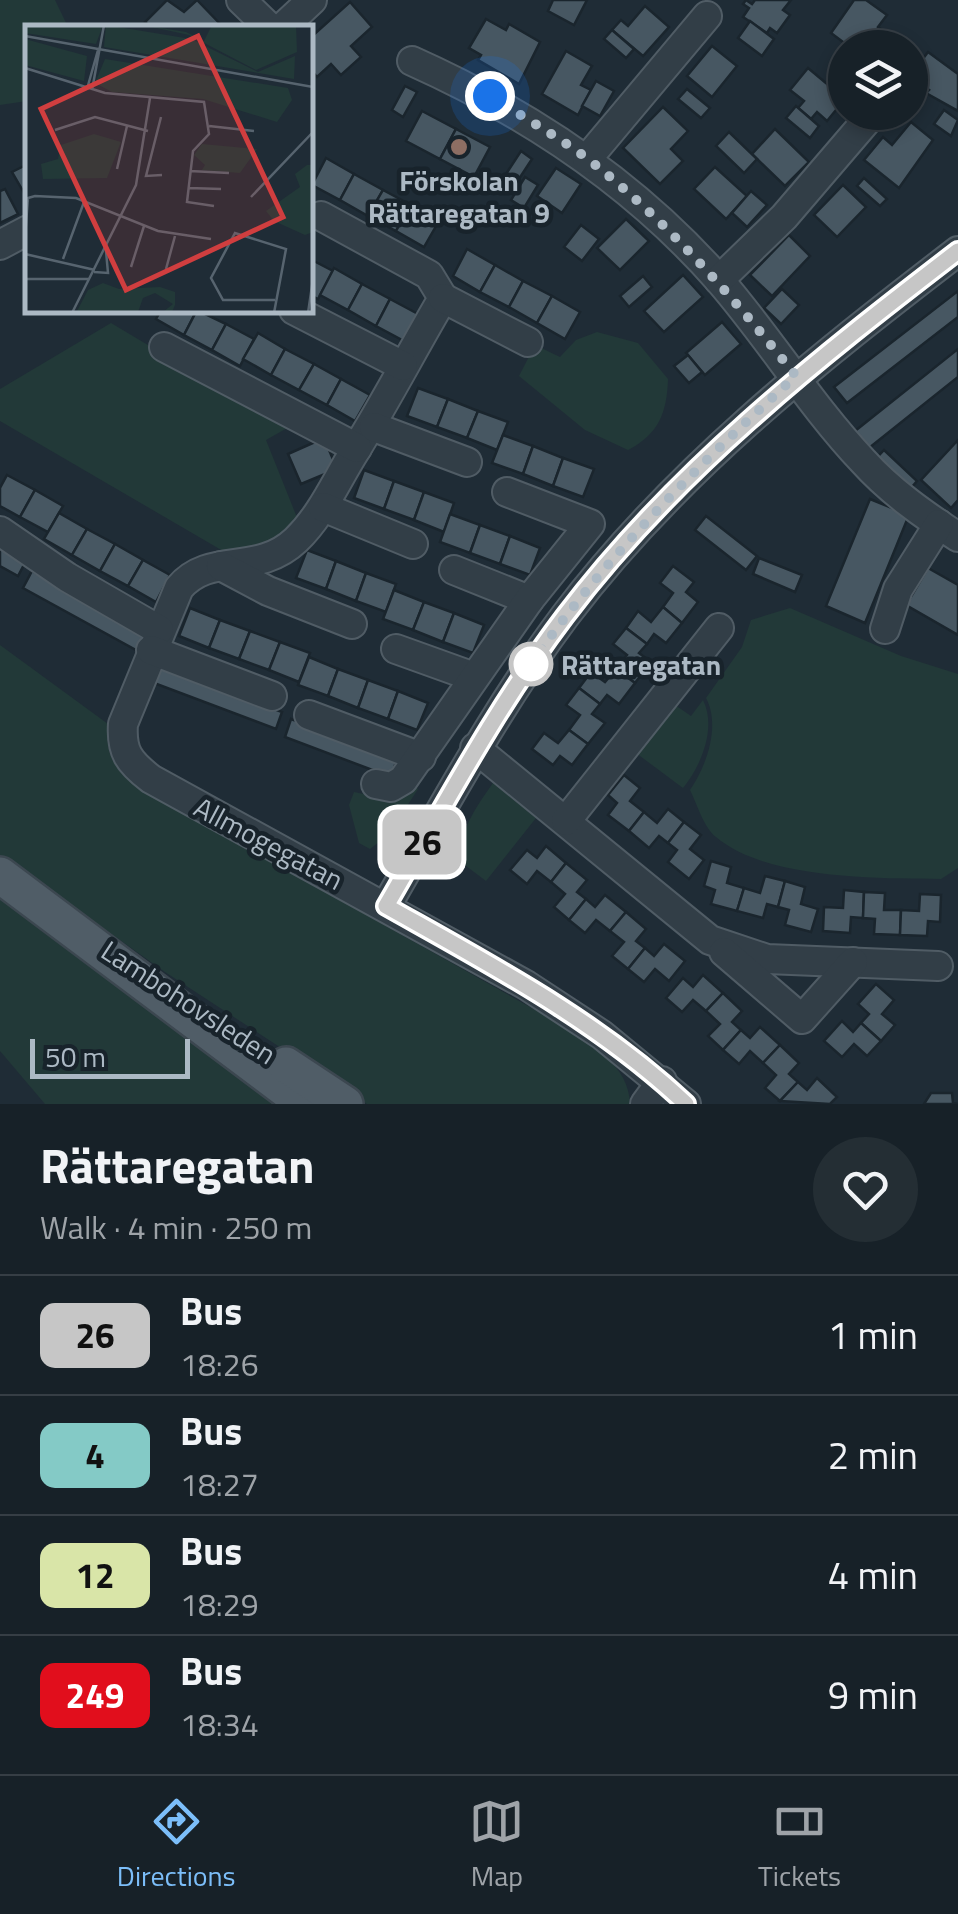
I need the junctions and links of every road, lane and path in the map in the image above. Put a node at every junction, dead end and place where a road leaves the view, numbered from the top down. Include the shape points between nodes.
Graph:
1 (240, 0) edge
2 (312, 0) edge
3 (707, 16) dead end
4 (267, 25) edge
5 (285, 25) edge
6 (412, 61) dead end
7 (859, 130) edge
8 (586, 158) junction
9 (321, 216) dead end
10 (25, 232) edge
11 (0, 245) edge
12 (958, 251) edge
13 (719, 280) junction
14 (443, 298) junction
15 (298, 312) edge
16 (528, 342) dead end
17 (164, 348) dead end
18 (404, 366) junction
19 (796, 376) junction
20 (365, 437) junction
21 (467, 462) dead end
22 (507, 492) dead end
23 (323, 508) junction
24 (0, 531) edge
25 (948, 531) edge
26 (413, 544) dead end
27 (267, 562) junction
28 (221, 566) junction
29 (454, 570) dead end
30 (268, 591) junction
31 (529, 600) junction
32 (352, 624) dead end
33 (720, 628) dead end
34 (884, 629) dead end
35 (155, 640) junction
36 (396, 649) dead end
37 (474, 677) junction
38 (272, 696) dead end
39 (310, 715) dead end
40 (475, 748) junction
41 (420, 757) junction
42 (376, 784) dead end
43 (566, 821) junction
44 (0, 876) edge
45 (34, 900) junction
46 (386, 906) junction
47 (710, 940) junction
48 (853, 962) junction
49 (938, 966) dead end
50 (653, 1093) edge
51 (683, 1103) edge
52 (305, 1104) edge
53 (345, 1104) edge

1 - 4 street
2 - 5 street
3 - 8 street
6 - 8 street via 490,96
7 - 13 street
8 - 13 street
9 - 14 street via 429,275
10 - 11 street
12 - 19 street
13 - 19 street
14 - 16 street
14 - 18 street
15 - 18 street
17 - 20 street
18 - 20 street
19 - 25 street via 861,460
19 - 40 street via 602,570
20 - 21 street
20 - 23 street
22 - 31 street via 590,524
23 - 26 street
23 - 27 street
24 - 35 street
25 - 34 street via 898,590
27 - 28 street, Allmogegatan
27 - 30 street
28 - 30 street
28 - 35 street, Allmogegatan via 190,575
29 - 31 street
30 - 32 street
31 - 37 street
33 - 43 street
35 - 38 street
35 - 46 street, Allmogegatan via 122,724 128,762
36 - 37 street
37 - 41 street
39 - 41 street
40 - 43 street
40 - 46 street
41 - 42 street via 398,785
43 - 47 street
44 - 45 main road, Lambohovsleden
45 - 52 main road, Lambohovsleden
45 - 53 main road, Lambohovsleden
46 - 50 street, Allmogegatan via 526,985
47 - 48 street via 767,959
47 - 48 street via 802,1019
48 - 49 street
50 - 51 street, Allmogegatan

